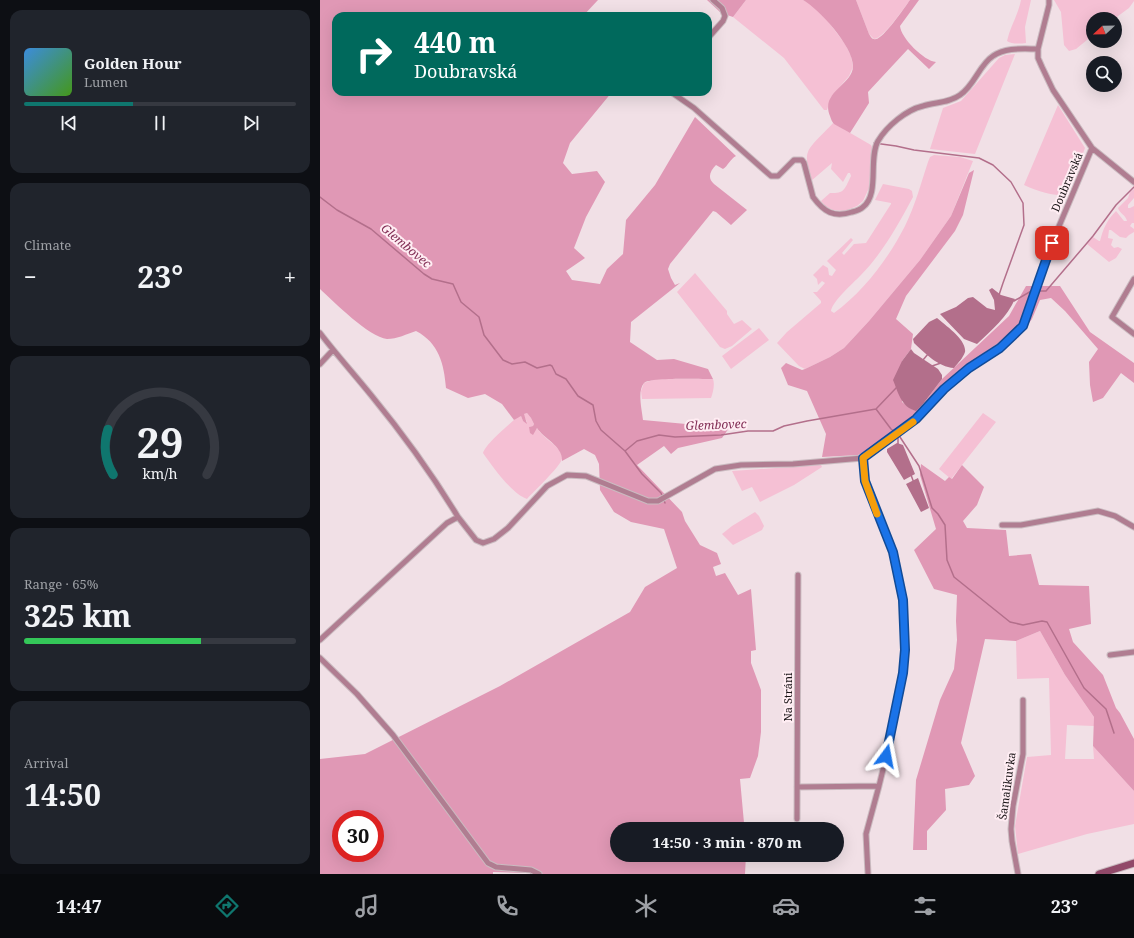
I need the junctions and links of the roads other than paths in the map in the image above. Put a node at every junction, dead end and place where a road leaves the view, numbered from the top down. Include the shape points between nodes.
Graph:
1 (714, 0) edge
2 (1049, 0) edge
3 (712, 33) edge
4 (1038, 49) junction
5 (677, 96) edge
6 (1092, 148) junction
7 (1134, 182) edge
8 (1134, 279) edge
9 (320, 334) edge
10 (1134, 334) edge
11 (333, 350) junction
12 (320, 364) edge
13 (863, 458) junction
14 (458, 517) junction
15 (1002, 525) dead end
16 (1134, 527) edge
17 (798, 575) dead end
18 (320, 640) edge
19 (1134, 652) edge
20 (1110, 654) dead end
21 (320, 658) edge
22 (1023, 700) dead end
23 (880, 786) junction
24 (797, 787) junction
25 (797, 819) dead end
26 (1134, 862) edge
27 (539, 874) edge
28 (868, 874) edge
29 (1018, 874) edge
30 (1099, 874) edge

1 - 3 street via 722,8 725,16
2 - 4 street
4 - 5 street via 1012,50 993,56 969,87 958,96 945,102 922,106 897,120 876,147 869,199 864,207 843,215 825,210 813,197 802,160 794,160 778,176 771,176 694,108
4 - 6 street via 1038,58 1053,90
6 - 7 street
6 - 13 street, Doubravská via 1046,257 1023,326 1000,348 969,368 944,389 916,419
8 - 10 street via 1112,317
9 - 11 street
11 - 12 street
11 - 14 street via 434,477
13 - 14 street via 741,465 715,469 658,501 648,501 586,476 567,475 547,486 508,528 494,539 483,543 476,540
13 - 23 street via 865,481 893,552 903,600 903,673
14 - 18 street via 447,523
15 - 16 street via 1021,525 1098,511 1115,516
17 - 24 street, Na Stráni
19 - 20 street
21 - 27 street via 357,694 393,735 488,863 496,867 531,870
22 - 29 street, Šamalikuvka via 1023,754 1011,830
23 - 24 street
23 - 28 street via 866,834
24 - 25 street, Na Stráni
26 - 30 main road

